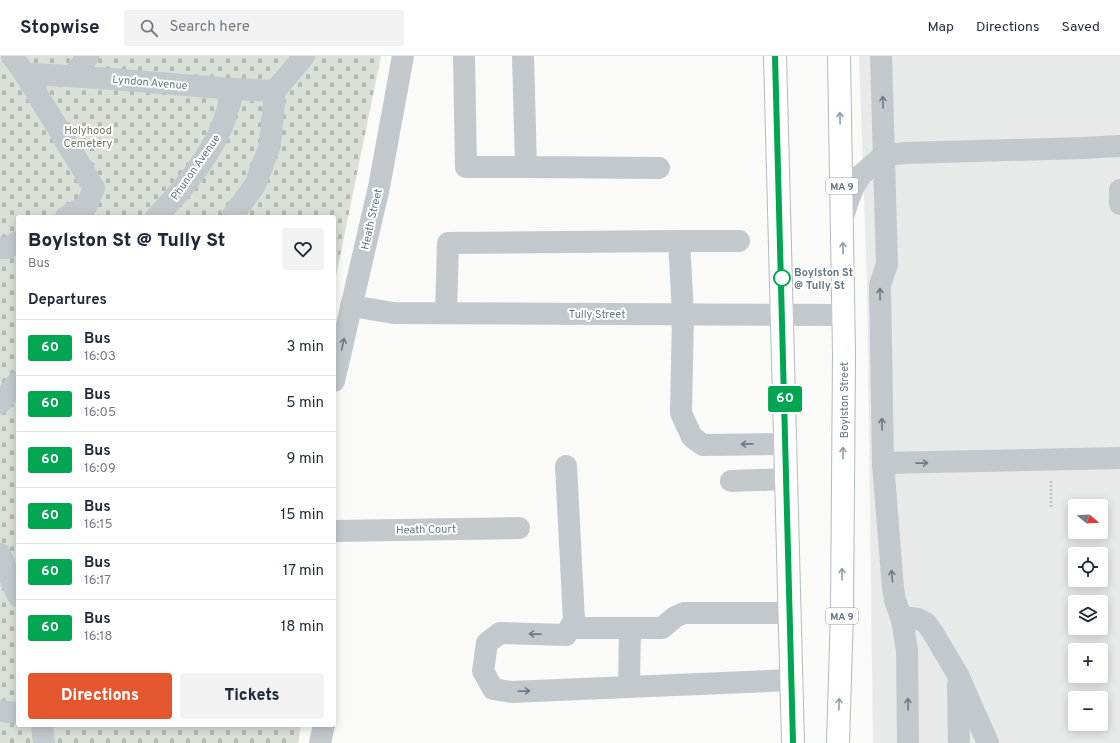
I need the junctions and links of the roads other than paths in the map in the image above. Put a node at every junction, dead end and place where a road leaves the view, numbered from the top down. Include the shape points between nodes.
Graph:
1 (12, 56) edge
2 (88, 56) edge
3 (304, 56) edge
4 (403, 56) edge
5 (464, 56) edge
6 (523, 56) edge
7 (839, 56) edge
8 (881, 56) edge
9 (771, 59) edge
10 (25, 74) junction
11 (73, 75) junction
12 (234, 90) junction
13 (275, 91) junction
14 (1120, 146) edge
15 (884, 155) junction
16 (526, 166) junction
17 (659, 168) dead end
18 (1120, 190) edge
19 (1120, 204) edge
20 (92, 211) edge
21 (75, 215) edge
22 (158, 215) edge
23 (233, 215) edge
24 (842, 220) junction
25 (679, 241) junction
26 (739, 241) dead end
27 (16, 243) edge
28 (0, 248) edge
29 (352, 306) junction
30 (446, 314) junction
31 (683, 314) junction
32 (783, 315) junction
33 (844, 315) junction
34 (336, 373) edge
35 (16, 384) edge
36 (0, 403) edge
37 (786, 444) junction
38 (1120, 458) edge
39 (883, 463) junction
40 (566, 466) dead end
41 (786, 479) junction
42 (731, 481) dead end
43 (518, 528) dead end
44 (336, 531) edge
45 (0, 554) edge
46 (16, 591) edge
47 (790, 613) junction
48 (902, 620) junction
49 (570, 628) junction
50 (630, 628) junction
51 (958, 675) junction
52 (792, 680) junction
53 (629, 687) junction
54 (0, 711) edge
55 (16, 713) edge
56 (42, 727) edge
57 (324, 727) edge
58 (44, 743) edge
59 (320, 743) edge
60 (793, 743) edge
61 (838, 743) edge
62 (908, 743) edge
63 (959, 743) edge
64 (988, 743) edge

1 - 10 street
2 - 11 street
3 - 13 street
4 - 29 street, Heath Street via 379,187
5 - 16 street via 466,167
6 - 16 street
24 -> 7 highway, Boylston Street / MA 9
15 -> 8 street
9 - 32 highway
10 - 11 street, Lyndon Avenue
10 - 20 street via 94,188
11 - 12 street, Lyndon Avenue
12 - 13 street, Lyndon Avenue
12 - 22 street, Phunon Avenue via 221,130 171,202
13 - 23 street via 270,145 255,185
14 - 15 street
15 - 24 street via 861,175 854,186
39 -> 15 street via 880,285 887,264
16 - 17 street
18 - 19 street
20 - 21 street
33 -> 24 highway, Boylston Street / MA 9
25 - 26 street
25 - 30 street via 448,242
25 - 31 street
27 - 28 street via 7,248
29 - 30 street, Tully Street via 392,313
34 -> 29 street, Heath Street
30 - 31 street, Tully Street
31 - 32 street, Tully Street
37 -> 31 street via 703,445 692,437 681,413
32 - 33 street, Tully Street
32 - 37 highway
61 -> 33 highway, Boylston Street / MA 9 via 842,612
35 - 36 street
37 - 41 highway
39 -> 38 street
48 -> 39 street via 893,588
40 - 49 street via 574,620
41 - 42 street
41 - 47 highway
43 - 44 street, Heath Court
45 - 46 street
47 - 50 street via 684,613 662,628
47 - 52 highway
48 - 51 street via 910,618 926,622
62 -> 48 street via 907,650
49 - 50 street
49 -> 53 street via 566,635 500,633 488,644 484,671 493,689 511,692
50 - 53 street
51 - 63 street
51 - 64 street
52 - 53 street
52 - 60 highway
54 - 55 street
56 - 58 street
57 - 59 street

